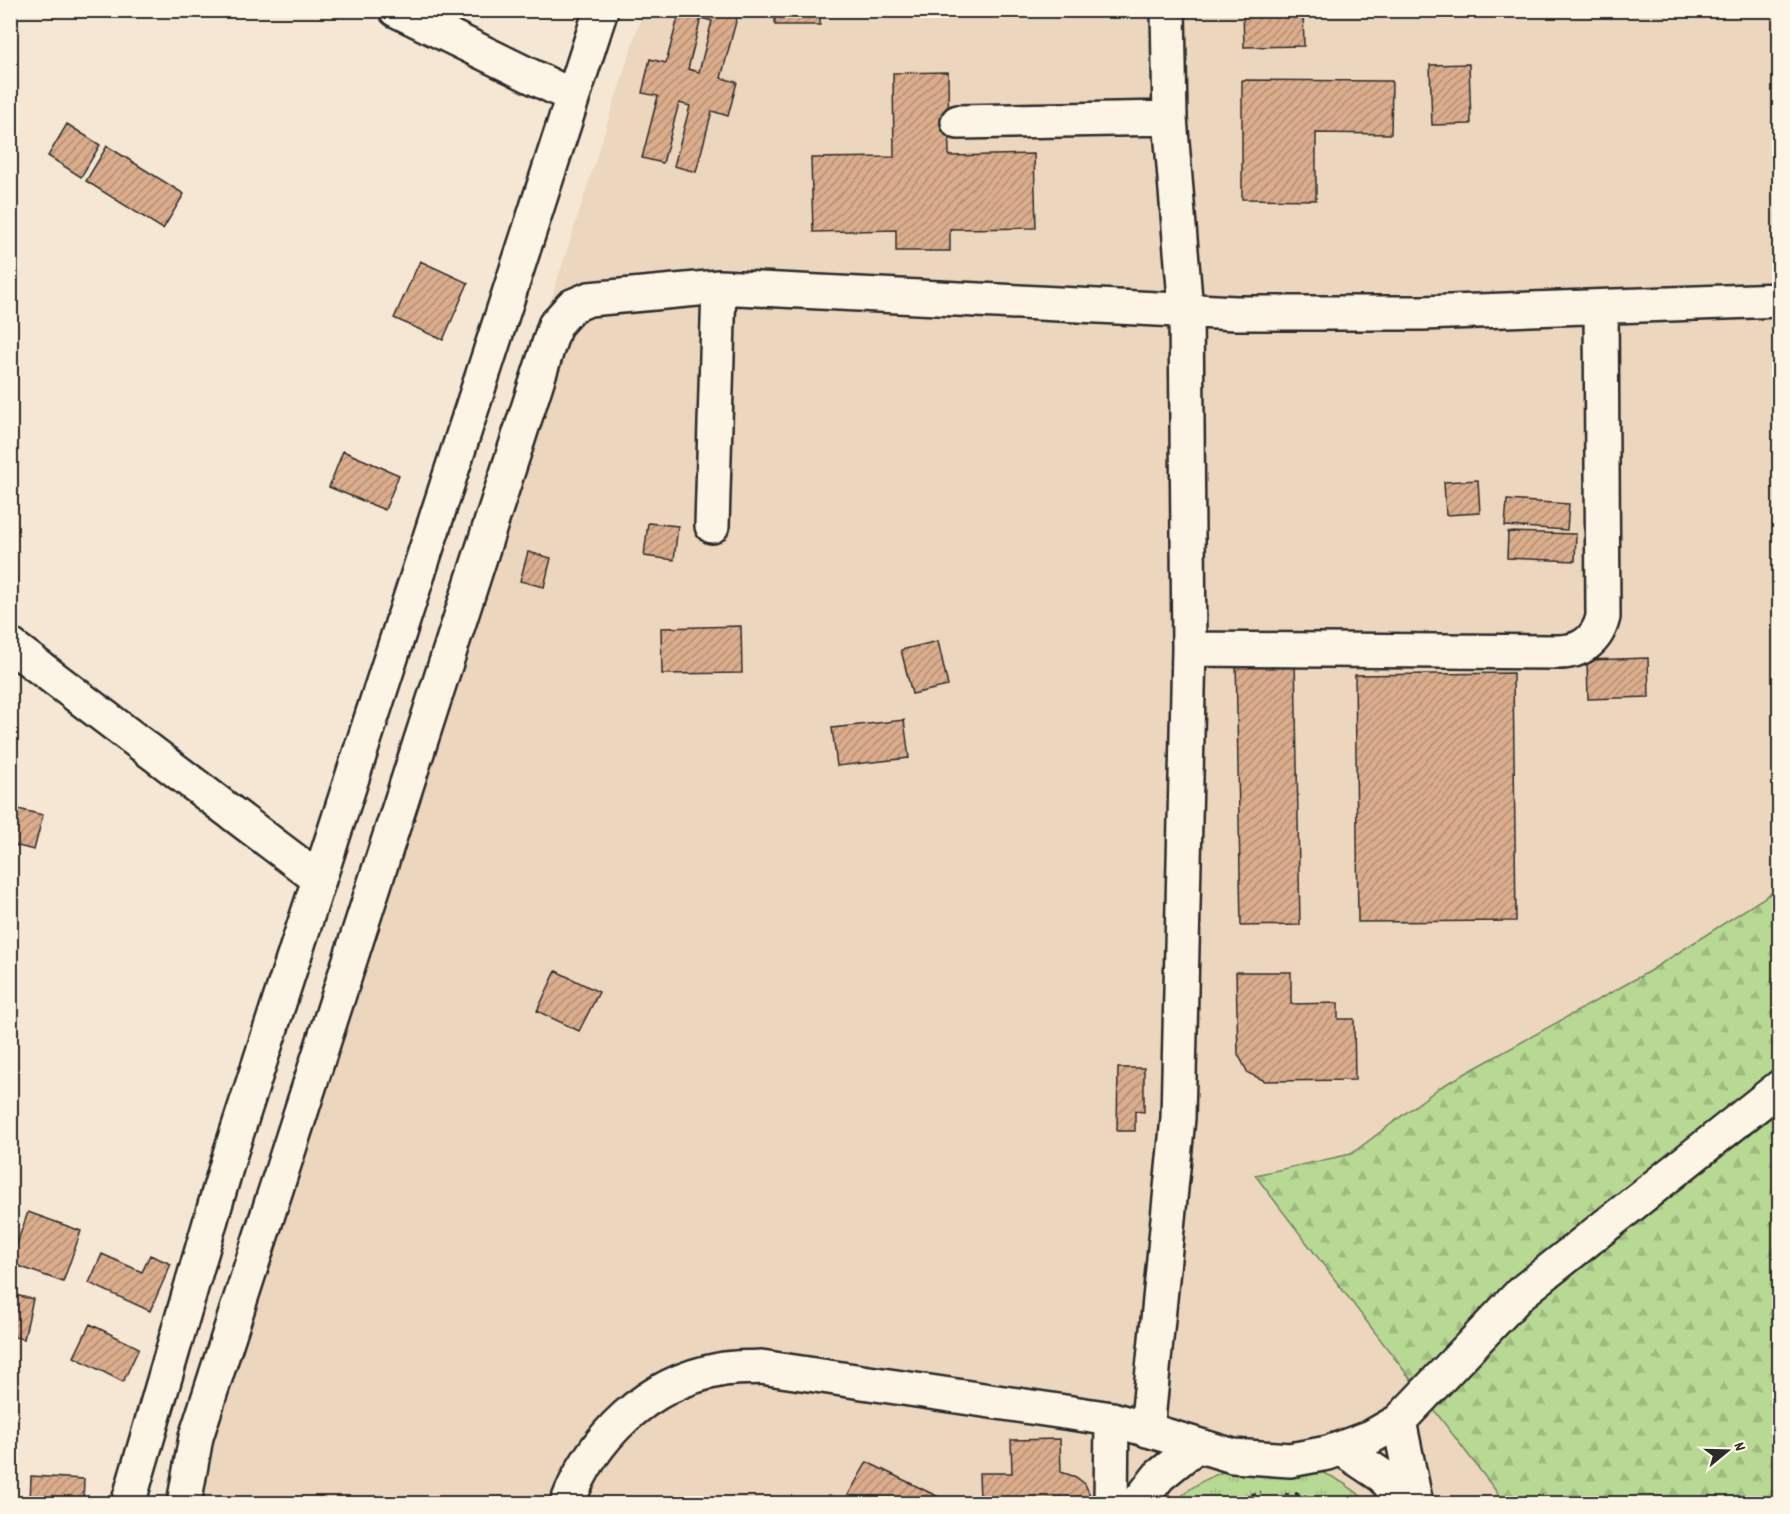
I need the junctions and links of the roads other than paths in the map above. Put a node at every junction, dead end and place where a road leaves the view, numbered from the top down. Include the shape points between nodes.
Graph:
1 (396, 10) edge
2 (601, 10) edge
3 (1168, 10) edge
4 (572, 96) junction
5 (1170, 118) junction
6 (958, 122) dead end
7 (719, 287) junction
8 (1779, 300) edge
9 (1601, 307) junction
10 (1186, 311) junction
11 (712, 526) dead end
12 (10, 645) edge
13 (1189, 649) junction
14 (319, 879) junction
15 (1779, 1087) edge
16 (1112, 1419) junction
17 (1399, 1421) junction
18 (1147, 1431) junction
19 (1196, 1446) junction
20 (1342, 1449) junction
21 (128, 1503) edge
22 (184, 1503) edge
23 (567, 1503) edge
24 (1111, 1503) edge
25 (1137, 1503) edge
26 (1405, 1503) edge
27 (1416, 1503) edge

1 - 4 street
2 - 4 street
3 - 5 street
4 - 14 street
5 - 6 street
5 - 10 street
7 - 10 street
7 - 11 street
7 - 22 street via 590,299 572,306 555,326 195,1437
8 - 9 street
9 - 10 street via 1422,313
9 - 13 street via 1602,617 1591,641 1570,652
10 - 13 street
12 - 14 street
13 - 18 street via 1178,1118
14 - 21 street via 230,1154
15 - 17 street via 1521,1293
16 - 18 street
16 - 23 street via 761,1366 719,1370 678,1382 645,1400 618,1422 593,1451
16 - 24 street
17 - 20 street
17 - 27 street
18 - 19 street
19 - 20 street via 1233,1456 1271,1460 1310,1457
19 - 25 street via 1159,1476
20 - 26 street via 1377,1471

